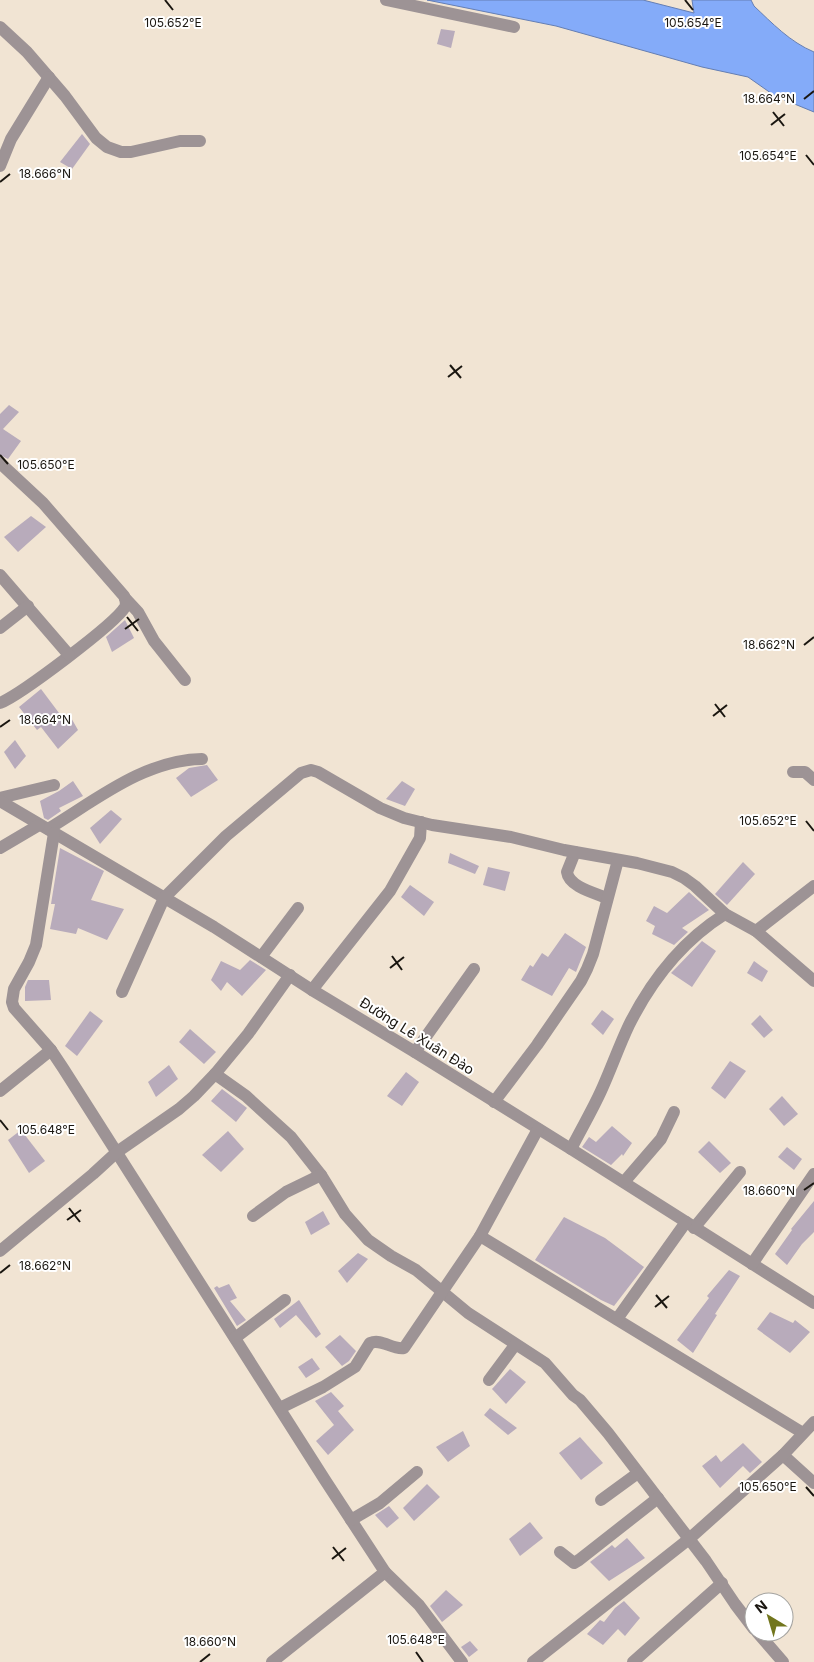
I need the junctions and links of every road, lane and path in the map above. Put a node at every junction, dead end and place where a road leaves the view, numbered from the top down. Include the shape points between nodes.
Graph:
1 (386, 0) edge
2 (0, 27) edge
3 (514, 27) dead end
4 (49, 77) junction
5 (200, 141) dead end
6 (0, 166) edge
7 (0, 463) edge
8 (0, 575) edge
9 (125, 598) junction
10 (28, 606) junction
11 (0, 628) edge
12 (69, 655) junction
13 (185, 680) dead end
14 (0, 703) edge
15 (202, 759) dead end
16 (793, 772) dead end
17 (814, 780) edge
18 (54, 786) dead end
19 (0, 800) edge
20 (421, 822) junction
21 (47, 829) junction
22 (0, 848) edge
23 (575, 852) junction
24 (618, 860) junction
25 (814, 886) edge
26 (164, 898) junction
27 (607, 898) junction
28 (298, 908) dead end
29 (725, 914) junction
30 (756, 931) junction
31 (261, 957) junction
32 (474, 969) dead end
33 (290, 975) junction
34 (814, 981) edge
35 (312, 990) junction
36 (122, 992) dead end
37 (51, 1050) junction
38 (415, 1052) junction
39 (215, 1074) junction
40 (0, 1091) edge
41 (494, 1102) junction
42 (674, 1112) dead end
43 (538, 1129) junction
44 (570, 1148) junction
45 (116, 1152) junction
46 (740, 1172) dead end
47 (321, 1174) junction
48 (814, 1174) edge
49 (624, 1182) junction
50 (253, 1216) dead end
51 (690, 1225) junction
52 (480, 1236) junction
53 (0, 1250) edge
54 (752, 1264) junction
55 (442, 1292) junction
56 (285, 1300) dead end
57 (814, 1303) edge
58 (617, 1319) junction
59 (235, 1338) junction
60 (514, 1345) junction
61 (489, 1380) dead end
62 (280, 1408) junction
63 (814, 1422) edge
64 (803, 1433) junction
65 (783, 1455) junction
66 (417, 1472) dead end
67 (638, 1472) junction
68 (814, 1483) edge
69 (658, 1498) junction
70 (601, 1500) dead end
71 (351, 1520) junction
72 (689, 1539) junction
73 (560, 1552) dead end
74 (385, 1572) junction
75 (722, 1583) junction
76 (744, 1616) edge
77 (766, 1642) edge
78 (272, 1662) edge
79 (462, 1662) edge
80 (533, 1662) edge
81 (633, 1662) edge
82 (783, 1662) edge

1 - 3 street
2 - 4 street
4 - 5 street via 96,138 113,150 131,152 180,141
4 - 6 street via 10,139
7 - 9 street via 43,503
8 - 10 street
9 - 12 street via 125,606 109,623
9 - 13 street
10 - 11 street
10 - 12 street
12 - 14 street
15 - 21 street via 174,762 137,776
16 - 17 street via 805,772
18 - 19 street
19 - 21 street, Đường Lê Xuân Đào
20 - 23 street
20 - 26 street via 396,816 318,772 305,770 226,836
20 - 35 street via 420,838 390,891
21 - 22 street
21 - 26 street, Đường Lê Xuân Đào
21 - 37 street via 36,946 14,989 12,1002
23 - 24 street
23 - 27 street via 567,872 570,880
24 - 27 street
24 - 29 street via 678,874
25 - 30 street
26 - 31 street, Đường Lê Xuân Đào
26 - 36 street
27 - 41 street via 593,954 581,981
28 - 31 street
29 - 30 street
29 - 44 street via 704,927 681,949 653,984 629,1025 600,1092
30 - 34 street
31 - 33 street, Đường Lê Xuân Đào
32 - 38 street
33 - 35 street, Đường Lê Xuân Đào
33 - 39 street
35 - 38 street, Đường Lê Xuân Đào
37 - 40 street
37 - 45 street
38 - 41 street, Đường Lê Xuân Đào
39 - 45 street via 179,1109
39 - 47 street via 246,1096 291,1137
41 - 43 street, Đường Lê Xuân Đào
42 - 49 street via 661,1139
43 - 44 street, Đường Lê Xuân Đào
43 - 52 street
44 - 49 street, Đường Lê Xuân Đào
45 - 53 street
45 - 59 street
46 - 51 street
47 - 50 street via 286,1192
47 - 55 street via 345,1214 368,1240 416,1270
48 - 54 street
49 - 51 street, Đường Lê Xuân Đào
51 - 54 street, Đường Lê Xuân Đào
51 - 58 street
52 - 55 street
52 - 58 street
54 - 57 street, Đường Lê Xuân Đào
55 - 60 street
55 - 62 street via 404,1348 374,1341 355,1367 324,1387
56 - 59 street
58 - 64 street
59 - 62 street
60 - 61 street
60 - 67 street via 545,1364 580,1400
62 - 71 street
63 - 64 street
64 - 65 street
65 - 68 street
65 - 72 street
66 - 71 street via 380,1503
67 - 69 street
67 - 70 street
69 - 72 street
69 - 73 street via 574,1563
71 - 74 street
72 - 75 street
72 - 80 street
74 - 78 street
74 - 79 street via 418,1605
75 - 76 street
75 - 81 street
77 - 82 street

